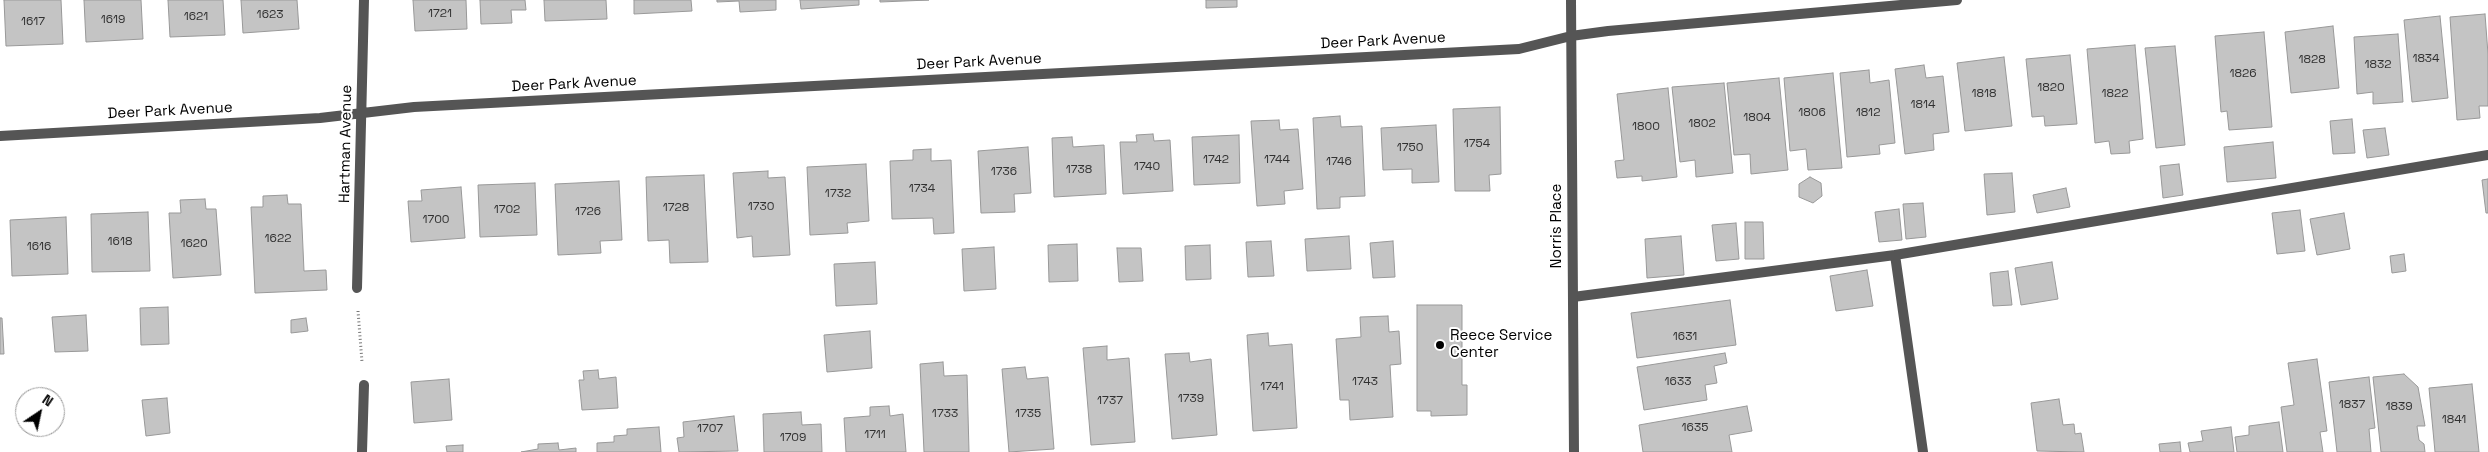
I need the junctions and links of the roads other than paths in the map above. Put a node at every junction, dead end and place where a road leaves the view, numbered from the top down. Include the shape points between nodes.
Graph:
1 (364, 0) edge
2 (1571, 0) edge
3 (1957, 0) edge
4 (1571, 36) junction
5 (361, 113) junction
6 (0, 136) edge
7 (2488, 155) edge
8 (1895, 256) junction
9 (357, 288) road end
10 (1573, 297) junction
11 (364, 384) road end
12 (362, 452) edge
13 (1574, 452) edge
14 (1923, 452) edge

1 - 5 street, Hartman Avenue
2 - 4 street, Norris Place
3 - 4 street, Deer Park Avenue
4 - 5 street, Deer Park Avenue via 1509,50 424,107
4 - 10 street, Norris Place
5 - 6 street, Deer Park Avenue
5 - 9 street, Hartman Avenue
7 - 8 street
8 - 10 street
8 - 14 street
10 - 13 street, Norris Place
11 - 12 street

